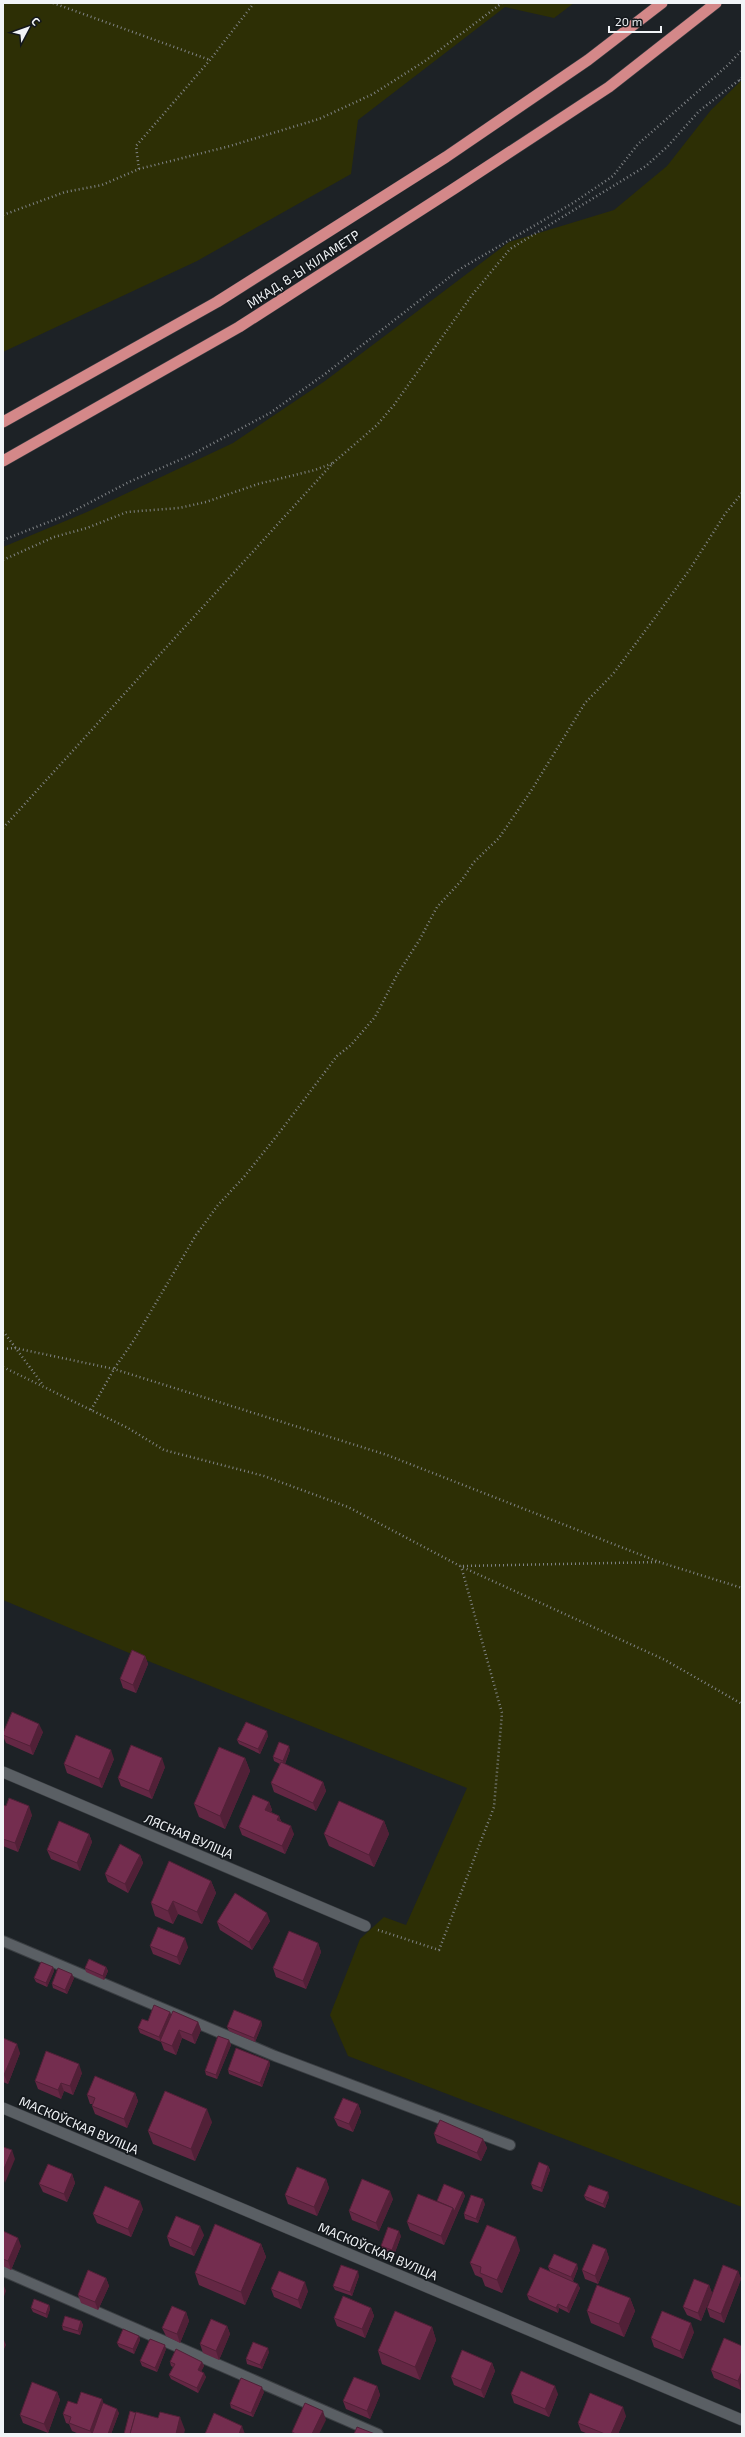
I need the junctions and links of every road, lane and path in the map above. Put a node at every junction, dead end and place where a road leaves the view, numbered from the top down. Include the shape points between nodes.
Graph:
1 (53, 3) edge
2 (254, 3) edge
3 (502, 3) edge
4 (662, 3) edge
5 (716, 3) edge
6 (742, 50) edge
7 (210, 60) junction
8 (741, 79) edge
9 (742, 83) edge
10 (139, 169) junction
11 (3, 215) edge
12 (3, 422) edge
13 (3, 461) edge
14 (333, 463) junction
15 (742, 493) edge
16 (3, 540) edge
17 (3, 560) edge
18 (3, 828) edge
19 (3, 1331) edge
20 (16, 1348) junction
21 (3, 1349) edge
22 (3, 1367) edge
23 (114, 1369) junction
24 (43, 1385) junction
25 (91, 1410) junction
26 (659, 1562) junction
27 (460, 1566) junction
28 (742, 1588) edge
29 (742, 1704) edge
30 (3, 1772) edge
31 (365, 1926) joint
32 (3, 1941) edge
33 (3, 2108) edge
34 (510, 2145) dead end
35 (3, 2271) edge
36 (742, 2420) edge
37 (378, 2434) edge

1 - 7 path
2 - 7 path
3 - 10 path via 425,61 373,94 326,116 290,130
4 - 12 highway, МКАД, 8-Ы КІЛАМЕТР via 588,60 446,157 223,298
5 - 13 highway, МКАД, 8-Ы КІЛАМЕТР via 609,87 238,327
6 - 16 path via 728,66 638,144 608,180 460,269 270,413 203,449 129,482 64,516
7 - 10 path via 136,146
8 - 9 path
8 - 14 path via 699,111 646,166 510,249 472,295 394,405 377,425
10 - 11 path via 102,185 65,192
14 - 17 path via 206,502 179,508 127,512 54,537
14 - 18 path
15 - 23 path via 613,674 585,703 499,838 474,862 462,880 437,907 375,1017 351,1045 337,1056 244,1177 218,1205
19 - 20 path
20 - 21 path
20 - 23 path
20 - 24 path
22 - 24 path
23 - 25 path
23 - 26 path via 387,1455
24 - 25 path
25 - 27 path via 164,1450 264,1476 348,1507
26 - 27 path
26 - 28 path
27 - 29 path via 665,1660
27 - 31 path via 502,1713 494,1807 439,1950
30 - 31 street, ЛЯСНАЯ ВУЛІЦА
32 - 34 lane via 275,2056
33 - 36 street, МАСКОЎСКАЯ ВУЛІЦА
35 - 37 lane

